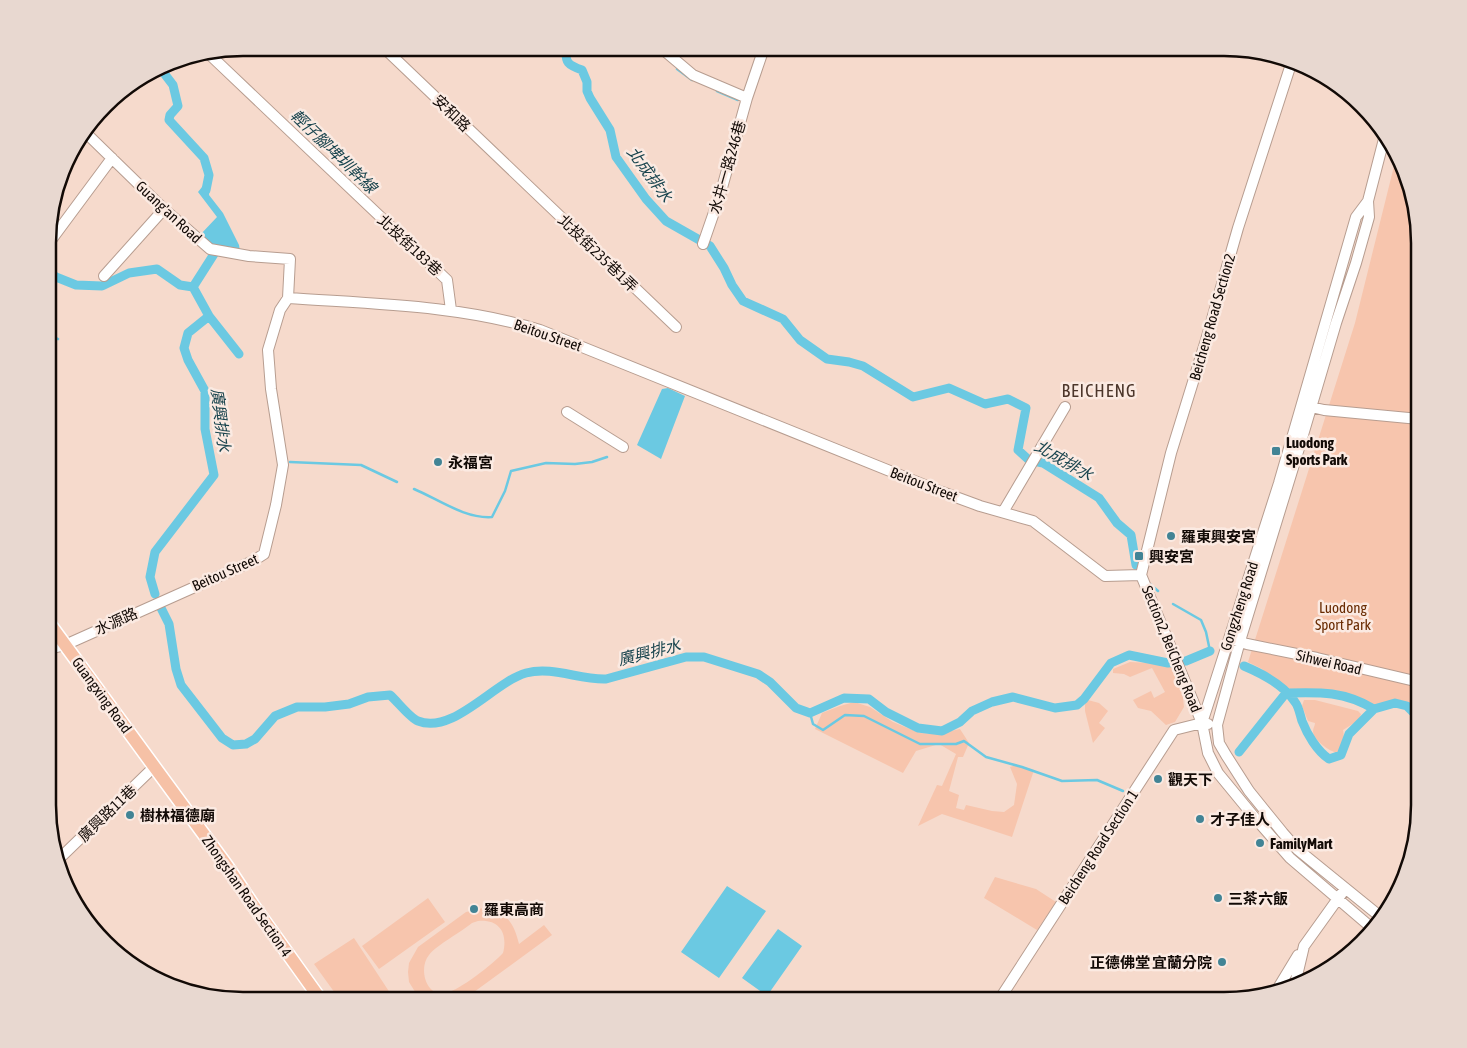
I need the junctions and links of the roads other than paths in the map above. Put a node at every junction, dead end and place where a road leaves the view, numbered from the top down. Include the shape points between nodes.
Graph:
1 (392, 56) edge
2 (670, 56) edge
3 (761, 56) edge
4 (215, 59) edge
5 (1290, 68) edge
6 (747, 98) junction
7 (90, 137) edge
8 (1383, 145) edge
9 (112, 158) junction
10 (520, 179) joint
11 (164, 209) junction
12 (57, 232) edge
13 (704, 240) dead end
14 (104, 276) dead end
15 (288, 298) junction
16 (451, 310) junction
17 (676, 326) dead end
18 (1306, 405) junction
19 (1065, 407) dead end
20 (567, 412) dead end
21 (1411, 418) edge
22 (622, 447) dead end
23 (1003, 512) junction
24 (1142, 575) junction
25 (159, 601) joint
26 (56, 633) edge
27 (1229, 638) junction
28 (1240, 641) junction
29 (64, 644) junction
30 (56, 647) edge
31 (1411, 680) edge
32 (1202, 723) junction
33 (1217, 724) junction
34 (154, 767) junction
35 (63, 855) edge
36 (1344, 887) junction
37 (1338, 898) junction
38 (1376, 913) edge
39 (1367, 924) edge
40 (1304, 946) junction
41 (1297, 977) edge
42 (1281, 983) edge
43 (315, 992) edge
44 (1004, 992) edge

1 - 10 street, 安和路
2 - 6 street via 693,75
3 - 6 street, 水井一路246巷
4 - 16 street, 北投街183巷 via 447,280
5 - 24 street, Beicheng Road Section2 via 1171,453
6 - 13 street, 水井一路246巷
7 - 9 street, Guang'an Road
8 - 18 street, Gongzheng Road via 1368,201 1369,218
9 - 11 street, Guang'an Road
9 - 12 street
10 - 17 street, 北投街235巷1弄
11 - 14 street
11 - 15 street, Guang'an Road via 210,249 290,259
15 - 16 street, Beitou Street
15 - 25 street, Beitou Street via 280,310 268,350 283,465 264,554
16 - 23 street, Beitou Street via 540,330 942,492
18 - 21 street via 1324,410
18 - 27 street, Gongzheng Road
18 - 28 street, Gongzheng Road
19 - 23 street
20 - 22 street
23 - 24 street, Beitou Street via 1033,521 1105,576
24 - 32 street, Section2, BeiCheng Road
25 - 29 street, 水源路
26 - 29 main road, Guangxing Road
27 - 28 street, Sihwei Road
27 - 32 street, Gongzheng Road
28 - 31 street, Sihwei Road
28 - 33 street, Gongzheng Road
29 - 30 street, 水源路
29 - 34 main road, Guangxing Road
32 - 33 street, Beicheng Road Section 1
32 - 37 street, Gongzheng Road via 1208,754 1218,773 1290,858
32 - 44 street, Beicheng Road Section 1 via 1174,730
33 - 36 street, Gongzheng Road via 1219,743 1249,791 1298,848
34 - 35 street, 廣興路11巷
34 - 43 main road, Zhongshan Road Section 4
36 - 37 street
36 - 38 street, Gongzheng Road
37 - 39 street, Gongzheng Road
37 - 40 street
40 - 41 street
40 - 42 street

